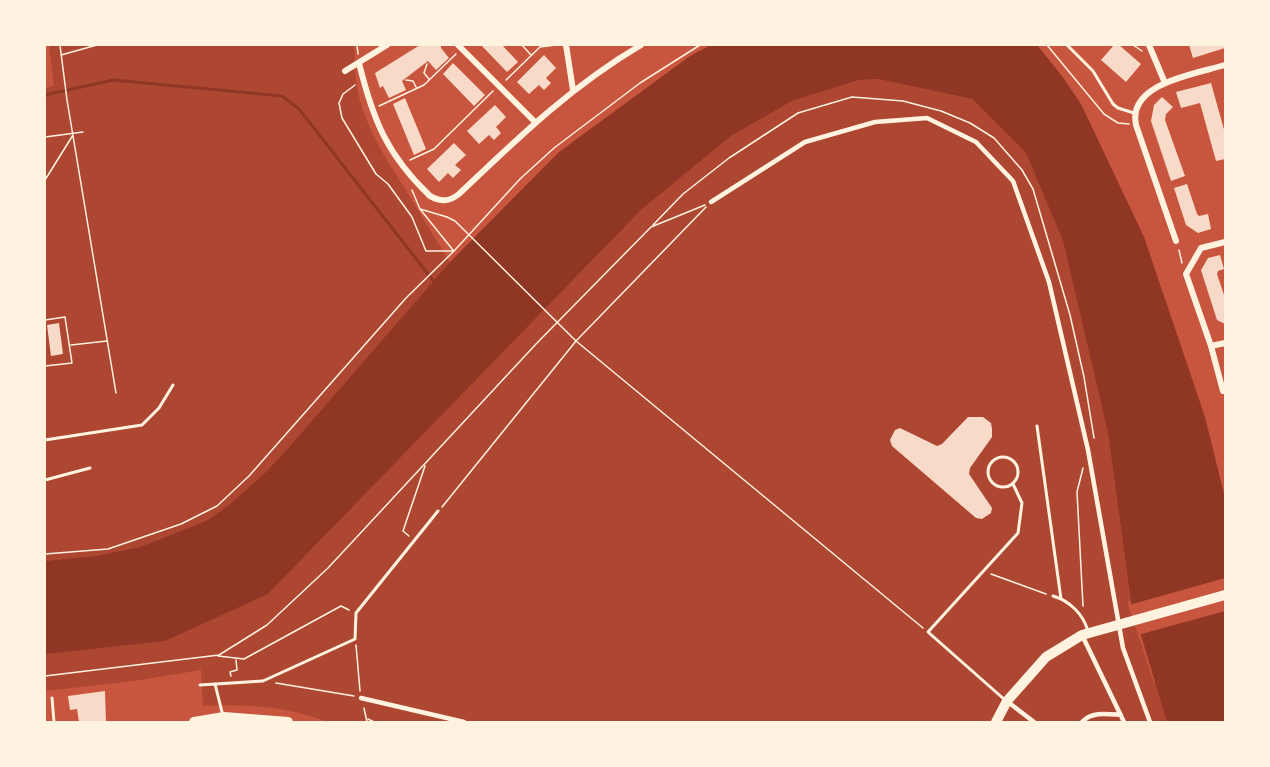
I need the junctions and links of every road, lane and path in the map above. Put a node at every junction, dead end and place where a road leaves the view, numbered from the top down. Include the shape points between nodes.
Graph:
1 (60, 45) edge
2 (97, 45) edge
3 (387, 45) edge
4 (522, 45) edge
5 (557, 45) edge
6 (566, 45) edge
7 (641, 45) edge
8 (700, 45) edge
9 (1047, 45) edge
10 (1067, 45) edge
11 (1149, 45) edge
12 (460, 47) edge
13 (61, 55) junction
14 (531, 55) junction
15 (359, 63) junction
16 (427, 64) dead end
17 (1225, 65) edge
18 (345, 71) dead end
19 (406, 80) dead end
20 (429, 80) junction
21 (364, 83) junction
22 (1165, 83) junction
23 (498, 86) junction
24 (417, 88) junction
25 (573, 90) junction
26 (372, 109) junction
27 (1134, 113) junction
28 (535, 122) junction
29 (1136, 125) junction
30 (83, 132) dead end
31 (74, 133) junction
32 (45, 137) edge
33 (400, 165) junction
34 (45, 180) edge
35 (711, 202) junction
36 (651, 227) junction
37 (1176, 241) joint
38 (1225, 242) edge
39 (454, 251) junction
40 (1186, 274) junction
41 (45, 320) edge
42 (107, 341) junction
43 (576, 341) junction
44 (1225, 343) edge
45 (70, 345) junction
46 (1211, 346) junction
47 (45, 366) edge
48 (173, 385) dead end
49 (1223, 391) dead end
50 (117, 393) dead end
51 (1037, 426) dead end
52 (45, 440) edge
53 (1095, 446) dead end
54 (1089, 450) junction
55 (425, 464) junction
56 (90, 468) dead end
57 (45, 480) edge
58 (1013, 484) junction
59 (438, 511) joint
60 (414, 540) junction
61 (45, 554) edge
62 (984, 571) junction
63 (1225, 594) edge
64 (1053, 596) joint
65 (1062, 599) junction
66 (356, 613) junction
67 (1084, 617) junction
68 (928, 632) junction
69 (1088, 633) junction
70 (355, 639) junction
71 (214, 656) junction
72 (236, 658) junction
73 (230, 672) dead end
74 (45, 676) edge
75 (263, 681) junction
76 (215, 684) junction
77 (200, 685) dead end
78 (52, 698) dead end
79 (361, 698) junction
80 (1007, 701) junction
81 (1121, 715) junction
82 (224, 717) junction
83 (367, 720) edge
84 (54, 722) edge
85 (194, 722) edge
86 (288, 722) edge
87 (374, 722) edge
88 (465, 722) edge
89 (996, 722) edge
90 (1034, 722) edge
91 (1082, 722) edge
92 (1124, 722) edge
93 (1150, 722) edge

1 - 13 path
2 - 13 path
3 - 15 street
4 - 14 path
5 - 14 path via 540,47
6 - 25 street
7 - 25 street
8 - 39 path via 640,83 554,148
9 - 29 path via 1104,114 1118,123
10 - 27 lane via 1093,71 1113,104
11 - 22 street
12 - 20 path
12 - 23 street
13 - 31 path
14 - 23 path
15 - 18 street
15 - 21 street
16 - 20 path via 424,73
17 - 22 street
19 - 24 path
20 - 24 path
21 - 26 street
21 - 39 path via 343,94 339,103 342,118 375,174 388,184 412,217 426,252
22 - 27 street via 1148,92
23 - 28 street
23 - 33 path via 434,150
24 - 26 path
25 - 28 street
26 - 33 street
27 - 29 street
28 - 33 street via 447,201 436,200
29 - 37 street
30 - 31 path
31 - 32 path
31 - 34 path
31 - 42 path
35 - 36 path
35 - 43 path
35 - 54 street via 805,142 875,122 927,118 976,142 1013,181 1049,282
36 - 53 path via 683,194 729,158 798,113 852,97 903,101 970,123 994,138 1033,189 1070,315
36 - 55 path
37 - 40 path
38 - 40 street via 1201,248
39 - 43 path via 420,209 455,221
39 - 61 path via 249,476 217,506 181,524 108,549
40 - 46 street
41 - 45 path via 65,317
42 - 45 path
42 - 50 path
43 - 59 path
43 - 68 path
44 - 46 street
45 - 47 path via 72,363
46 - 49 street
48 - 52 lane via 159,408 142,425
51 - 65 lane
54 - 67 path via 1077,492
54 - 93 street via 1123,648
55 - 60 path via 403,531
55 - 71 path via 328,568 267,625
56 - 57 lane
58 - 58 lane via 1004,488 991,482 989,468 995,460 1005,457 1014,461 1018,476
58 - 62 lane via 1022,502 1018,533
59 - 60 lane
60 - 66 lane
62 - 64 path
62 - 68 lane
63 - 69 main road
64 - 65 lane
65 - 67 lane
66 - 70 lane
66 - 72 path via 341,606 244,659
67 - 69 lane
68 - 80 lane
69 - 80 main road via 1046,657
69 - 81 street
70 - 75 lane
70 - 79 path
71 - 72 path
71 - 74 path
72 - 73 path via 237,670
75 - 76 lane
75 - 79 path
76 - 77 lane
76 - 82 lane
78 - 84 lane
79 - 83 path
79 - 88 street
80 - 89 main road
80 - 90 street
81 - 91 street via 1101,714
81 - 92 street
82 - 85 main road
82 - 86 main road
83 - 87 path

